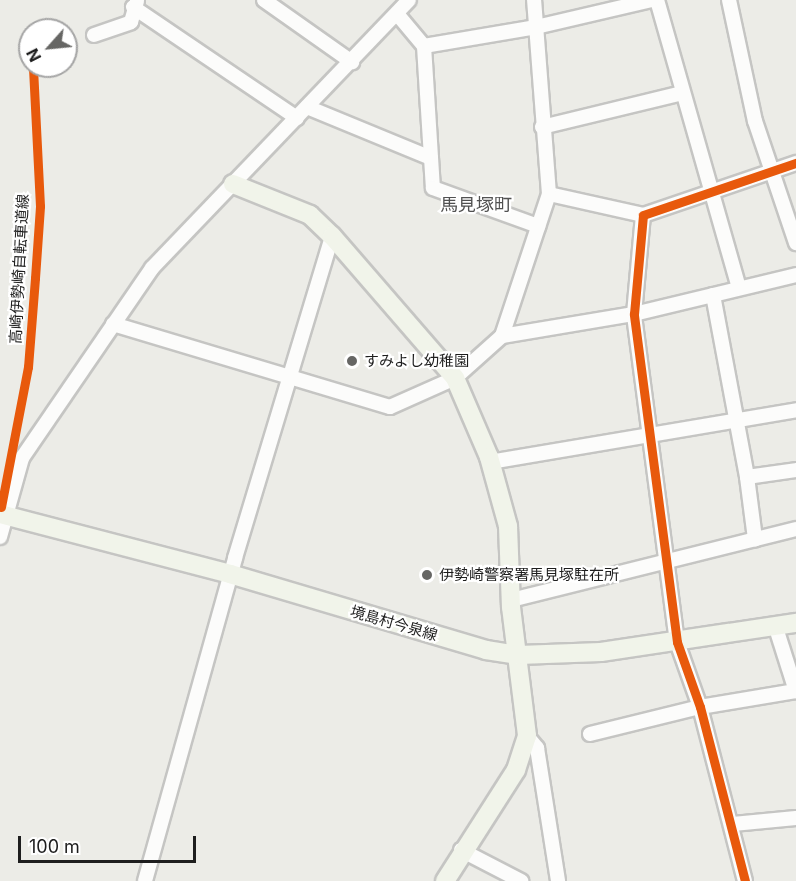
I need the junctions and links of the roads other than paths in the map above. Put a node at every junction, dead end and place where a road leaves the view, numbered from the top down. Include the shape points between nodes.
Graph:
1 (264, 0) edge
2 (409, 0) edge
3 (534, 0) edge
4 (652, 0) edge
5 (657, 0) edge
6 (729, 0) edge
7 (135, 4) edge
8 (398, 15) junction
9 (536, 27) junction
10 (94, 34) dead end
11 (424, 46) junction
12 (352, 62) junction
13 (683, 93) junction
14 (307, 106) junction
15 (297, 118) junction
16 (542, 128) junction
17 (431, 158) junction
18 (796, 163) edge
19 (773, 170) junction
20 (233, 184) junction
21 (711, 192) junction
22 (549, 194) junction
23 (643, 215) junction
24 (538, 226) junction
25 (332, 236) junction
26 (796, 243) edge
27 (796, 276) edge
28 (739, 288) junction
29 (712, 295) junction
30 (634, 314) junction
31 (113, 324) junction
32 (502, 336) junction
33 (288, 376) junction
34 (455, 378) junction
35 (796, 410) edge
36 (736, 420) junction
37 (652, 435) junction
38 (490, 462) junction
39 (796, 470) edge
40 (747, 477) junction
41 (2, 514) edge
42 (796, 529) edge
43 (0, 537) edge
44 (755, 540) junction
45 (664, 562) junction
46 (230, 574) junction
47 (511, 600) junction
48 (796, 623) edge
49 (776, 628) junction
50 (677, 642) junction
51 (519, 655) junction
52 (796, 691) edge
53 (700, 707) junction
54 (590, 734) dead end
55 (527, 736) junction
56 (796, 818) edge
57 (733, 824) junction
58 (461, 850) junction
59 (145, 881) edge
60 (445, 881) edge
61 (521, 881) edge
62 (558, 881) edge
63 (746, 881) edge

1 - 12 street
2 - 8 street
3 - 9 street
4 - 9 street
5 - 13 street
6 - 19 street via 756,121
7 - 10 street via 131,22
7 - 15 street
8 - 11 street
8 - 12 street
9 - 11 street
9 - 16 street
11 - 17 street
12 - 14 street
13 - 16 street
13 - 21 street
14 - 15 street
14 - 17 street
15 - 20 street
16 - 22 street
17 - 24 street via 433,188
18 - 19 street
19 - 21 street
19 - 26 street
20 - 25 street via 310,215
20 - 31 street via 152,268
21 - 23 street
21 - 28 street
22 - 23 street
22 - 24 street
23 - 30 street
24 - 32 street
25 - 33 street
25 - 34 street
27 - 28 street
28 - 29 street
29 - 30 street
29 - 36 street
30 - 32 street
30 - 37 street
31 - 33 street
31 - 41 street via 22,458
32 - 34 street
33 - 34 street via 390,407
33 - 46 street
34 - 38 street
35 - 36 street
36 - 37 street
36 - 40 street
37 - 38 street
37 - 45 street
38 - 47 street via 508,526
39 - 40 street
40 - 44 street
41 - 43 street
41 - 46 street, 境島村今泉線
42 - 44 street
44 - 45 street
45 - 47 street
45 - 50 street
46 - 51 street, 境島村今泉線 via 486,650
46 - 59 street
47 - 51 street
48 - 49 street, 境島村今泉線
49 - 50 street, 境島村今泉線
49 - 52 street
50 - 51 street, 境島村今泉線 via 601,652
50 - 53 street
51 - 55 street
52 - 53 street
53 - 54 street
53 - 57 street
55 - 58 street via 516,770
55 - 62 street via 537,748
56 - 57 street
57 - 63 street
58 - 60 street
58 - 61 street

